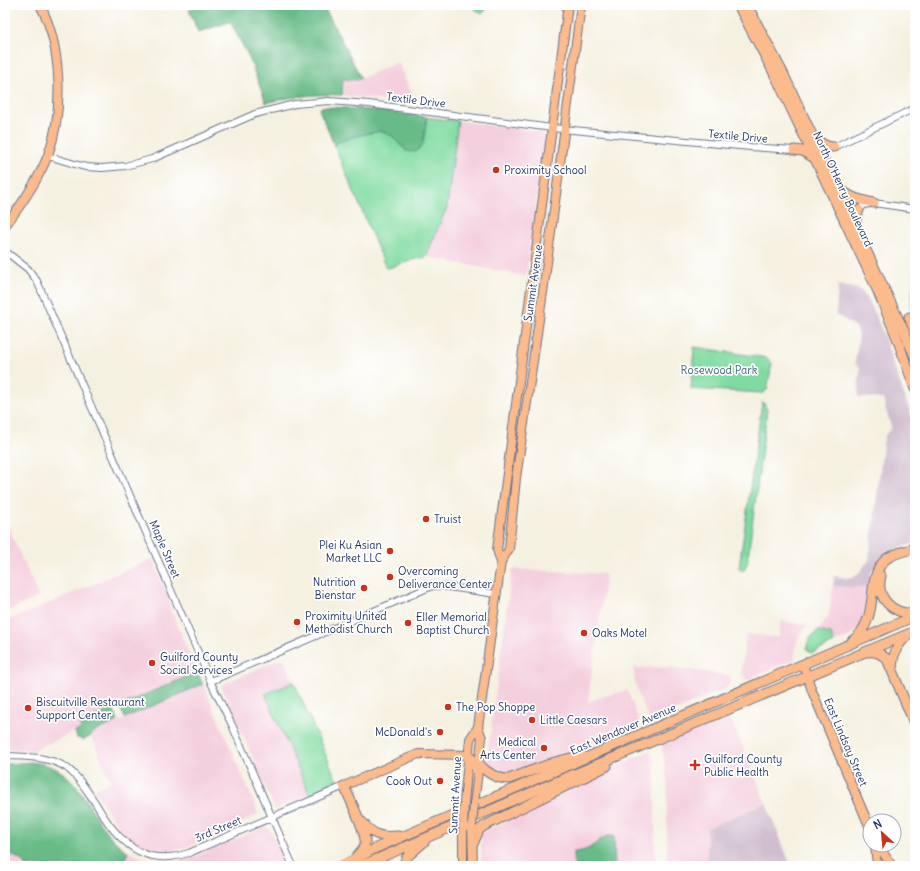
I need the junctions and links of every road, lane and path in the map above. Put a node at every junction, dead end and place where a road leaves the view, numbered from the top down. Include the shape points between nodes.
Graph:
1 (40, 5) edge
2 (568, 5) edge
3 (581, 5) edge
4 (738, 5) edge
5 (747, 5) edge
6 (915, 108) edge
7 (552, 128) junction
8 (564, 129) junction
9 (802, 130) junction
10 (812, 136) junction
11 (834, 147) junction
12 (794, 150) junction
13 (48, 156) junction
14 (816, 159) junction
15 (827, 166) junction
16 (834, 181) junction
17 (874, 203) junction
18 (915, 209) edge
19 (859, 210) joint
20 (5, 226) edge
21 (858, 232) junction
22 (5, 250) edge
23 (909, 317) dead end
24 (915, 332) edge
25 (915, 357) edge
26 (915, 389) edge
27 (915, 548) edge
28 (915, 553) edge
29 (501, 562) junction
30 (496, 594) junction
31 (915, 613) edge
32 (915, 616) edge
33 (913, 632) edge
34 (848, 645) junction
35 (864, 652) junction
36 (803, 664) junction
37 (892, 670) junction
38 (806, 676) junction
39 (211, 681) junction
40 (733, 694) junction
41 (915, 725) edge
42 (478, 727) junction
43 (686, 727) junction
44 (634, 737) junction
45 (662, 738) junction
46 (468, 755) junction
47 (5, 756) edge
48 (479, 764) junction
49 (477, 779) junction
50 (344, 786) junction
51 (864, 813) edge
52 (272, 817) junction
53 (358, 818) junction
54 (437, 833) junction
55 (408, 835) junction
56 (473, 844) junction
57 (876, 853) edge
58 (883, 853) edge
59 (356, 858) junction
60 (915, 864) edge
61 (293, 866) edge
62 (342, 866) edge
63 (361, 866) edge
64 (402, 866) edge
65 (463, 866) edge
66 (473, 866) edge
67 (877, 866) edge
68 (892, 866) edge
69 (911, 866) edge

1 - 13 main road via 51,32 58,72 56,124
2 - 7 main road, Summit Avenue
3 - 8 main road, Summit Avenue
4 - 9 highway, North O'Henry Boulevard
5 - 10 highway, North O'Henry Boulevard via 783,73
6 - 11 street
7 - 8 street, Textile Drive
7 - 13 street, Textile Drive via 330,101 295,104 255,114 152,159 126,166 86,167
7 - 29 main road, Summit Avenue via 497,550
8 - 12 street, Textile Drive
8 - 29 main road, Summit Avenue via 516,478 509,549
9 - 12 highway via 802,140
9 - 14 highway, North O'Henry Boulevard
10 - 11 highway via 828,147
10 - 15 highway, North O'Henry Boulevard
11 - 15 highway via 828,156
12 - 14 highway via 803,150
13 - 20 main road via 30,191
14 - 26 highway, North O'Henry Boulevard via 876,287
15 - 16 highway, North O'Henry Boulevard
16 - 17 highway via 849,196
16 - 21 highway, North O'Henry Boulevard
17 - 18 street
17 - 19 street via 864,205
19 - 21 highway via 856,218
21 - 25 highway, North O'Henry Boulevard
22 - 39 street, Maple Street via 28,269 37,282
23 - 24 highway
27 - 34 highway via 898,552 886,559 879,568 866,626
28 - 31 highway via 894,560 885,567 880,588 884,600 894,610
29 - 30 main road, Summit Avenue
30 - 39 street via 432,586
30 - 42 main road, Summit Avenue
32 - 34 highway, East Wendover Avenue
33 - 35 highway, East Wendover Avenue
33 - 37 highway via 900,642 896,649
34 - 36 highway, East Wendover Avenue
35 - 37 highway via 881,654 887,659
35 - 38 highway, East Wendover Avenue
36 - 38 main road, East Lindsay Street
36 - 40 highway, East Wendover Avenue
37 - 41 highway
38 - 43 highway, East Wendover Avenue
38 - 51 main road, East Lindsay Street
39 - 52 street, Maple Street
40 - 43 highway via 731,702
40 - 44 highway, East Wendover Avenue
42 - 46 main road, Summit Avenue via 470,739
42 - 48 main road, Summit Avenue via 482,738
43 - 45 highway, East Wendover Avenue
44 - 48 highway via 509,779 493,776
44 - 55 highway, East Wendover Avenue
45 - 54 highway, East Wendover Avenue
45 - 56 highway via 484,826 479,830
46 - 49 main road via 474,759
46 - 50 main road, 3rd Street via 418,754
46 - 65 main road, Summit Avenue, bridge
47 - 52 street, 3rd Street via 45,759 68,769 88,792 120,839 131,847 151,855 167,857 189,853
48 - 49 main road, Summit Avenue
49 - 56 main road, Summit Avenue, bridge via 472,826
50 - 52 street, 3rd Street
50 - 53 highway
52 - 61 street, Maple Street
53 - 55 highway via 378,836
53 - 59 highway via 365,843
54 - 63 highway, East Wendover Avenue
54 - 64 highway via 407,857
55 - 59 highway, East Wendover Avenue
56 - 66 main road, Summit Avenue
57 - 67 main road
58 - 68 main road
59 - 62 highway, East Wendover Avenue
60 - 69 main road

